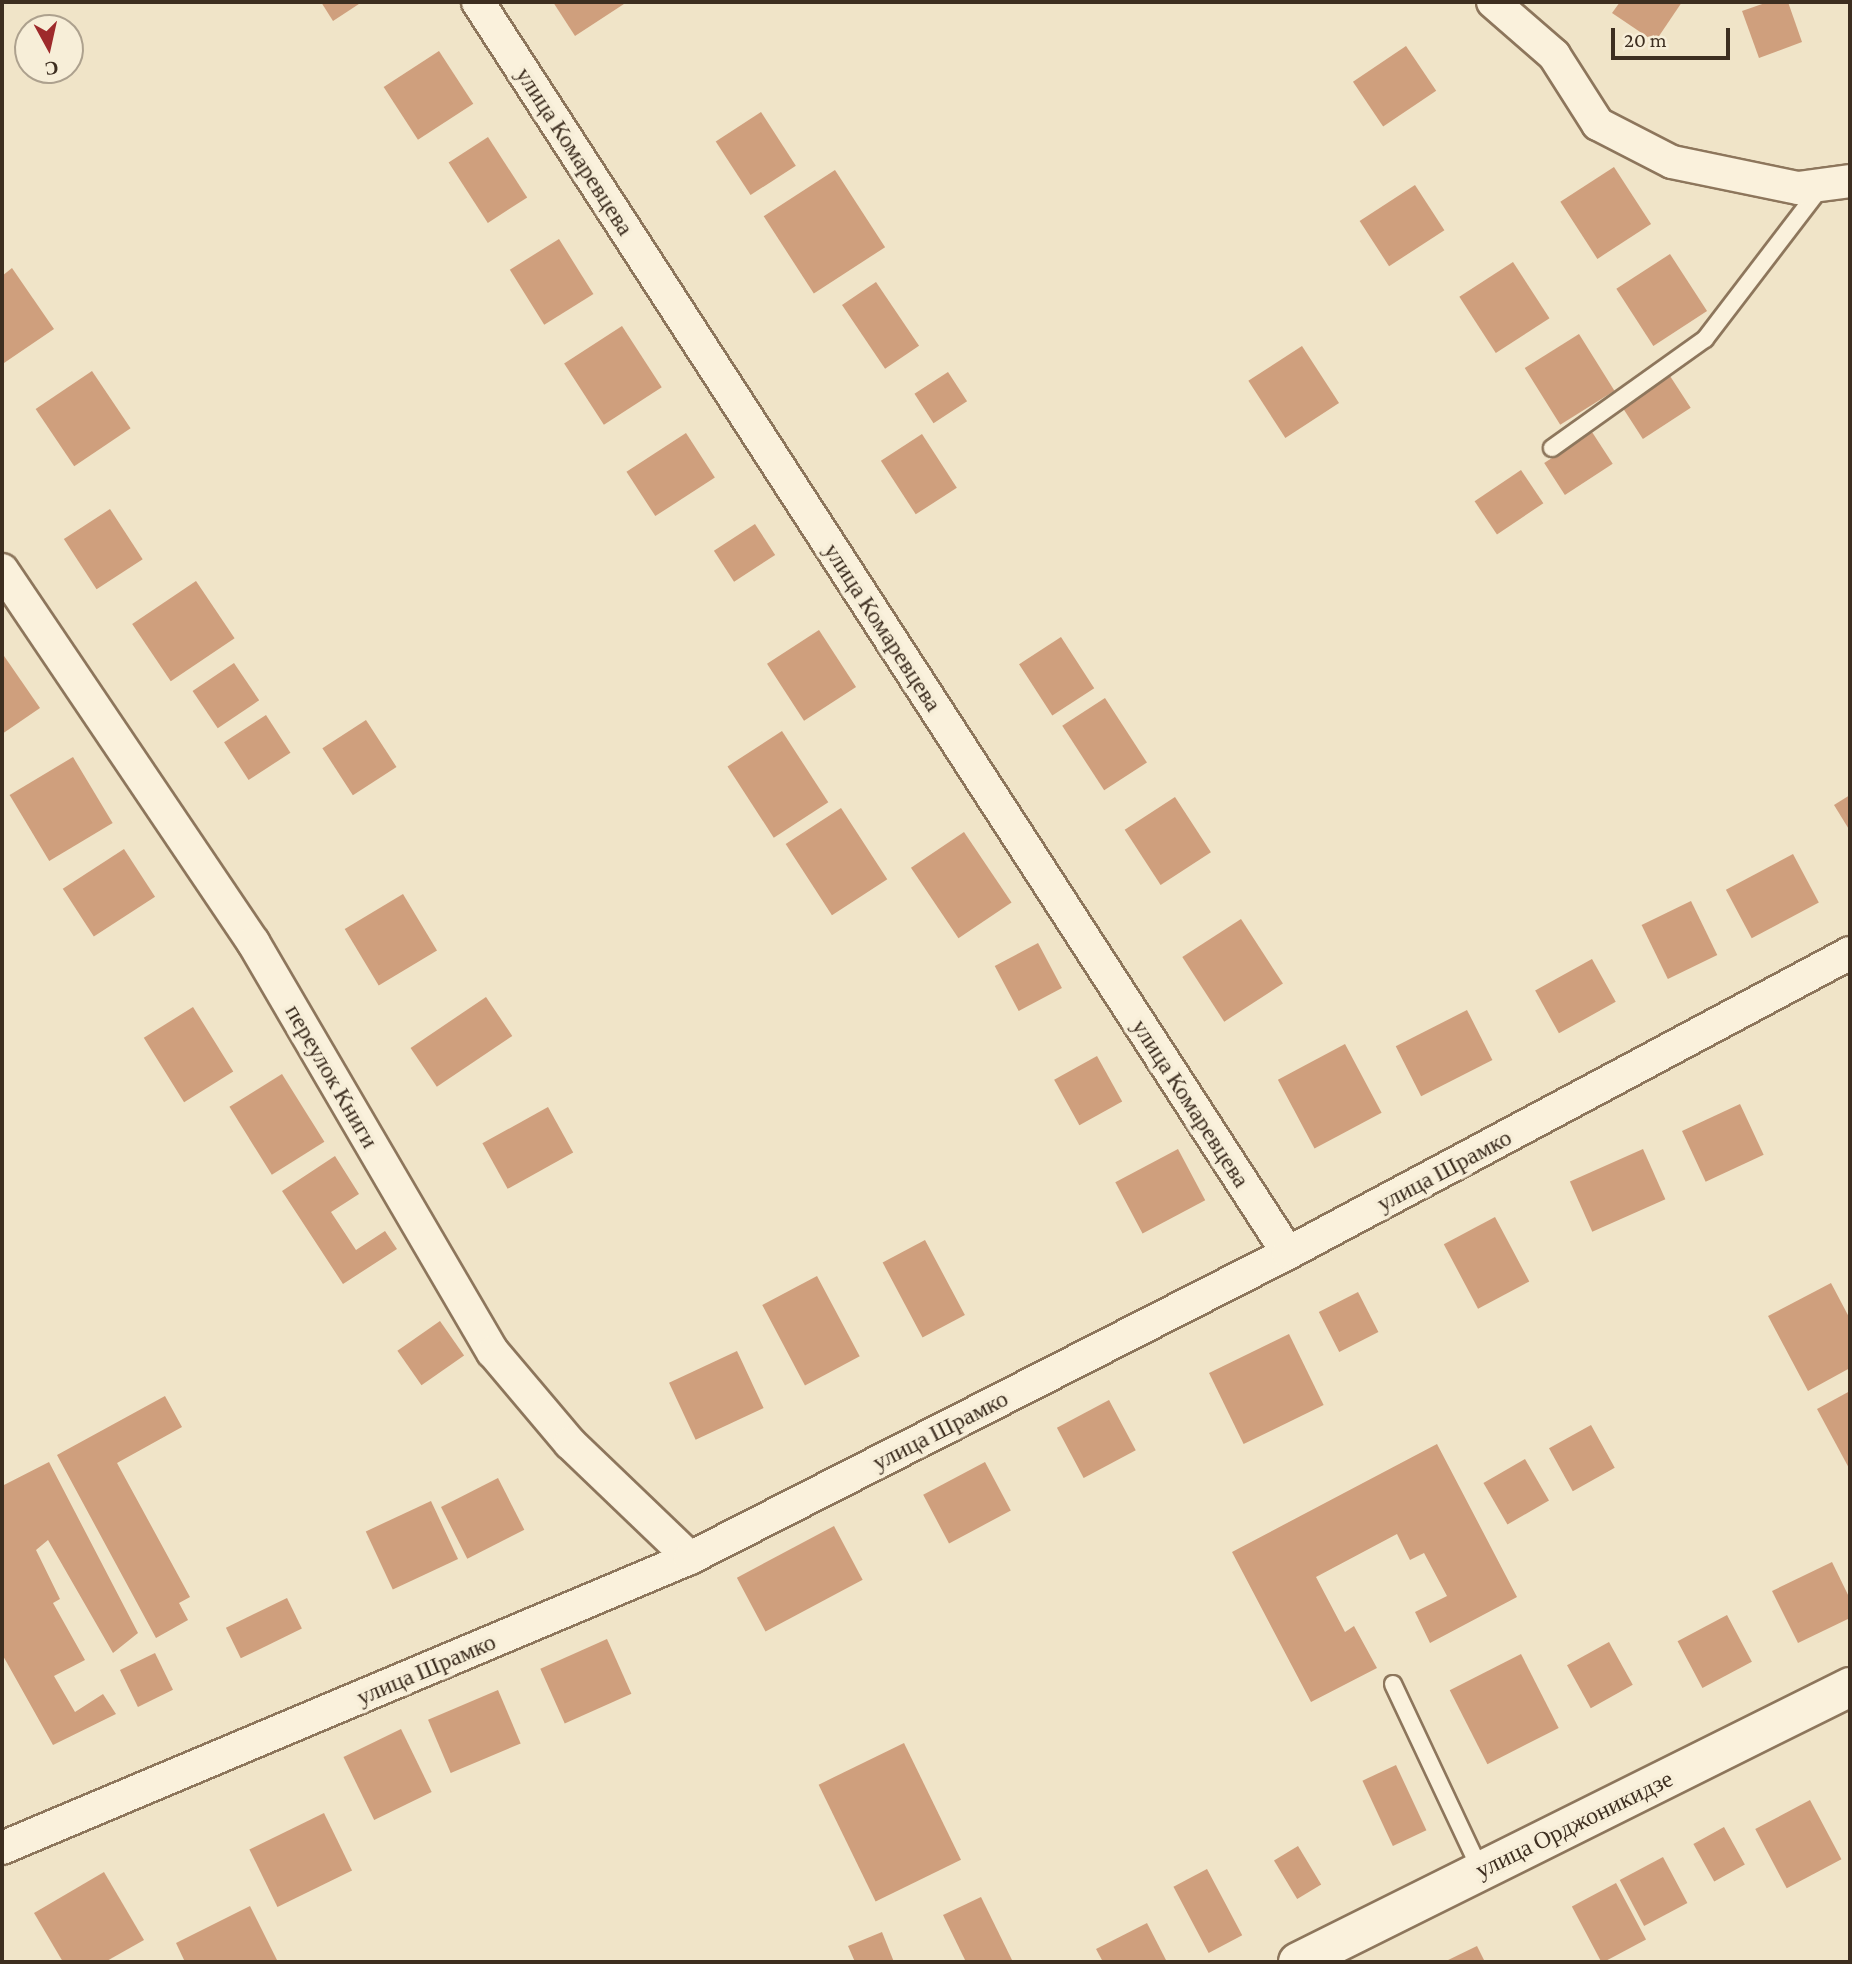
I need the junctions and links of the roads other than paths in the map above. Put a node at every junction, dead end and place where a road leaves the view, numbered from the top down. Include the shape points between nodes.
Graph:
1 (478, 2) edge
2 (1493, 2) edge
3 (1837, 183) edge
4 (1552, 448) dead end
5 (2, 570) edge
6 (1850, 953) edge
7 (1288, 1253) junction
8 (690, 1558) junction
9 (1394, 1684) dead end
10 (1850, 1687) edge
11 (2, 1847) edge
12 (1480, 1871) junction
13 (1298, 1962) edge

1 - 7 street, улица Комаревцева
2 - 3 street via 1554,55 1598,124 1672,162 1798,188
3 - 4 lane via 1705,339
5 - 8 street, переулок Книги via 253,942 493,1352 570,1443
6 - 7 street, улица Шрамко
7 - 8 street, улица Шрамко
8 - 11 street, улица Шрамко
9 - 12 lane
10 - 12 street, улица Орджоникидзе
12 - 13 street, улица Орджоникидзе

